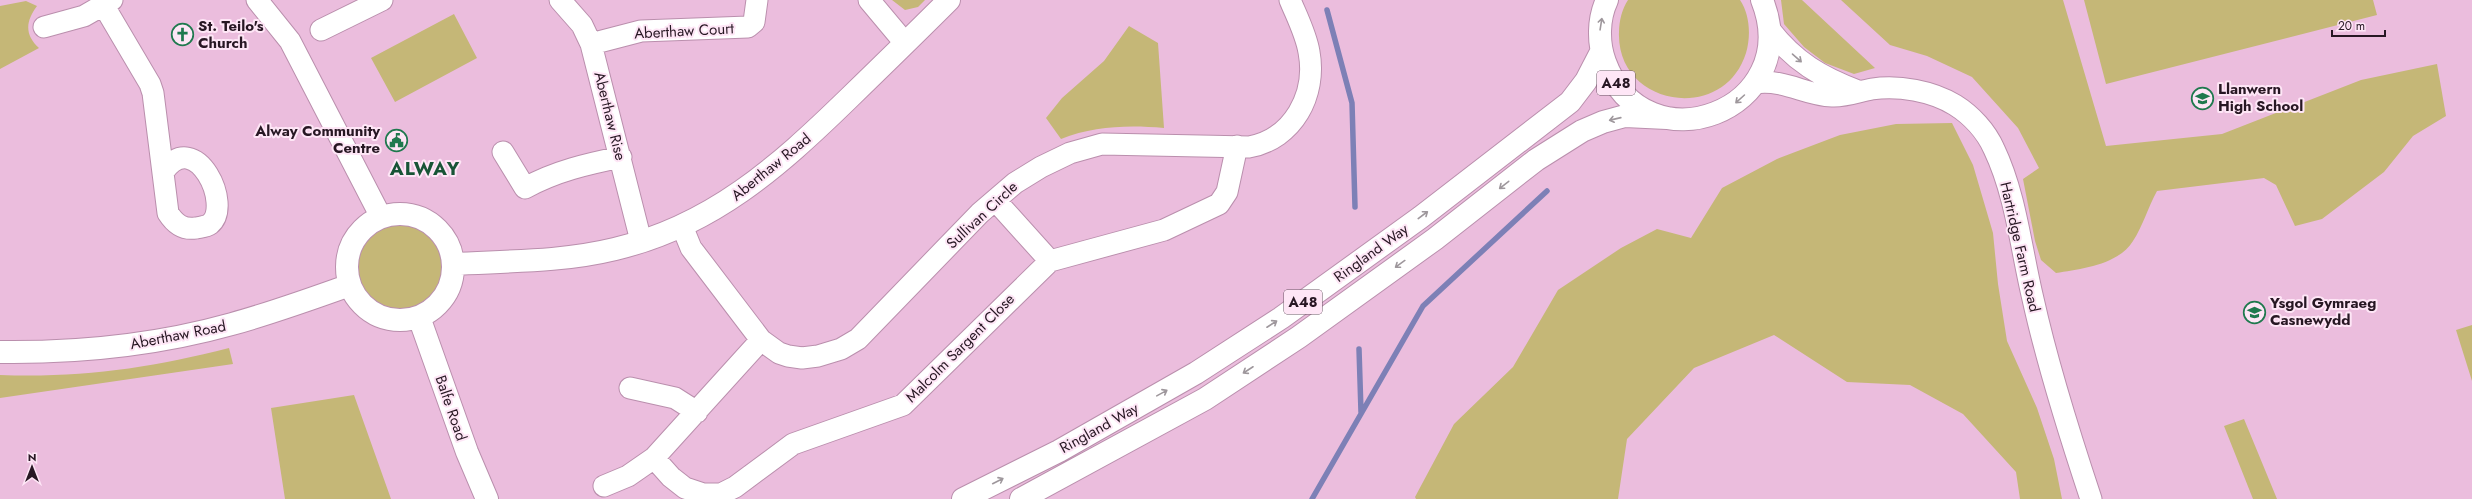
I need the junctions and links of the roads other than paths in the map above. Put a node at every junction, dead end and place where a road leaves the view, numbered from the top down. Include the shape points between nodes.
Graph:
1 (258, 0) edge
2 (382, 0) edge
3 (560, 0) edge
4 (757, 0) edge
5 (868, 0) edge
6 (949, 0) edge
7 (1607, 0) edge
8 (1762, 0) edge
9 (1296, 2) edge
10 (108, 3) edge
11 (44, 27) dead end
12 (321, 30) dead end
13 (1770, 30) junction
14 (905, 43) junction
15 (591, 44) junction
16 (1601, 52) junction
17 (1755, 83) junction
18 (1858, 91) junction
19 (1667, 118) junction
20 (1237, 146) junction
21 (503, 152) dead end
22 (621, 157) junction
23 (164, 171) dead end
24 (996, 200) junction
25 (381, 217) junction
26 (682, 226) junction
27 (641, 241) junction
28 (1050, 260) junction
29 (453, 264) junction
30 (350, 285) junction
31 (419, 316) junction
32 (760, 340) junction
33 (0, 352) edge
34 (630, 388) dead end
35 (697, 412) junction
36 (654, 458) junction
37 (604, 486) dead end
38 (487, 499) edge
39 (963, 499) edge
40 (1021, 499) edge
41 (2091, 499) edge

1 - 25 street via 290,41
2 - 12 street
3 - 15 street, Aberthaw Rise via 582,25
4 - 15 street, Aberthaw Court via 754,22 748,27 641,31
5 - 14 street
6 - 14 main road, Aberthaw Road
16 -> 7 main road, Ringland Way / A48 via 1600,26
8 - 13 main road, Ringland Way / A48
9 - 20 street, Sullivan Circle via 1309,52 1309,86 1304,103 1280,135 1259,145
10 - 11 street via 78,18
10 - 23 street via 150,84
13 - 17 main road, Ringland Way / A48 via 1767,58
13 -> 18 street, Hartridge Farm Road via 1783,47 1806,66 1824,78
14 - 26 main road, Aberthaw Road via 772,170 731,200
15 - 22 street, Aberthaw Rise
16 - 19 main road, Ringland Way / A48 via 1610,75 1624,95 1644,110
39 -> 16 main road, Ringland Way / A48 via 1059,451 1196,373 1281,318 1421,217 1564,107 1586,81
17 - 18 street, Hartridge Farm Road via 1791,85 1833,96
17 -> 19 main road, Ringland Way / A48 via 1738,101 1716,114 1692,120
18 - 41 street, Hartridge Farm Road via 1893,88 1922,92 1954,104 1976,121 1994,148 2008,189 2049,368
19 -> 40 main road, Ringland Way / A48 via 1625,116 1603,122 1582,132 1536,160 1435,239 1305,332 1211,395
20 - 24 street, Sullivan Circle via 1121,143 1085,148 1027,174
20 - 28 street via 1228,192 1212,209 1164,230
21 - 22 street via 525,188 545,177 572,168
22 - 27 street, Aberthaw Rise
24 - 28 street
24 - 32 street, Sullivan Circle via 870,328 850,344 830,354 802,358 779,353
25 - 29 main road via 403,214 427,221 439,230 448,243
25 - 30 main road via 362,230 350,248 347,263
26 - 27 main road, Aberthaw Road
26 - 32 street, Sullivan Circle via 691,248
27 - 29 main road, Aberthaw Road via 584,255 530,261
28 - 36 street, Malcolm Sargent Close via 899,407 793,444 735,487 721,494 703,494 685,488
29 - 31 main road via 445,296 437,306
30 - 31 main road via 362,304 387,319 401,320
30 - 33 main road, Aberthaw Road via 251,319 157,341 98,348
31 - 38 main road, Balfe Road via 467,452
32 - 35 street
34 - 35 street via 675,398
35 - 36 street
36 - 37 street via 628,476

